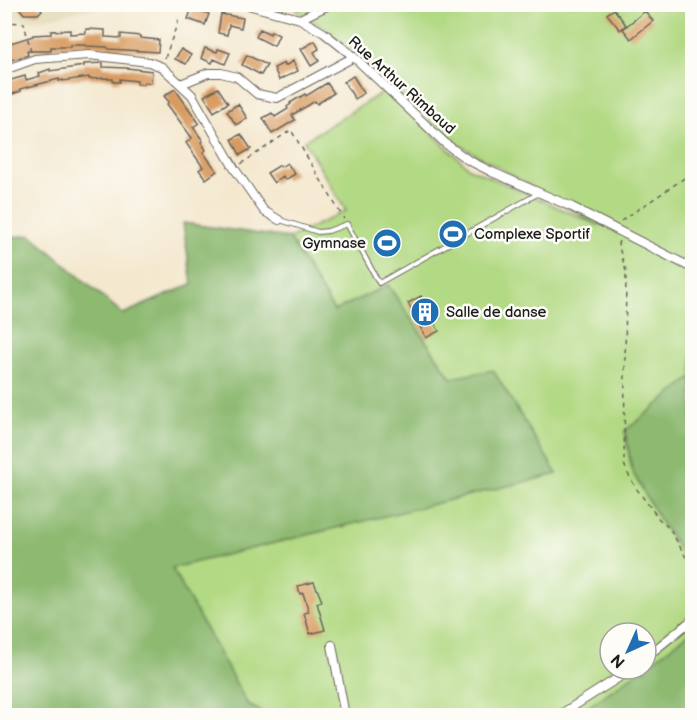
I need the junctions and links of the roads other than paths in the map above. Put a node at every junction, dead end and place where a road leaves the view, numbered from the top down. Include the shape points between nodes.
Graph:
1 (244, 4) edge
2 (331, 4) edge
3 (300, 19) junction
4 (354, 57) junction
5 (4, 70) edge
6 (181, 84) junction
7 (540, 193) junction
8 (279, 220) joint
9 (693, 268) edge
10 (693, 620) edge
11 (332, 645) dead end
12 (658, 648) edge
13 (613, 681) edge
14 (345, 716) edge
15 (558, 716) edge

1 - 3 street, Rue Arthur Rimbaud
2 - 3 street
3 - 4 street, Rue Arthur Rimbaud
4 - 6 street via 277,98 257,94 237,77 221,73 208,73
4 - 7 street, Rue Arthur Rimbaud via 446,144 468,160
5 - 6 street via 35,59 89,56 149,62 162,67
6 - 8 street via 192,95 264,211
7 - 8 lane via 379,283 347,224 318,232
7 - 9 street, Rue Arthur Rimbaud
10 - 12 street
11 - 14 street
13 - 15 street

